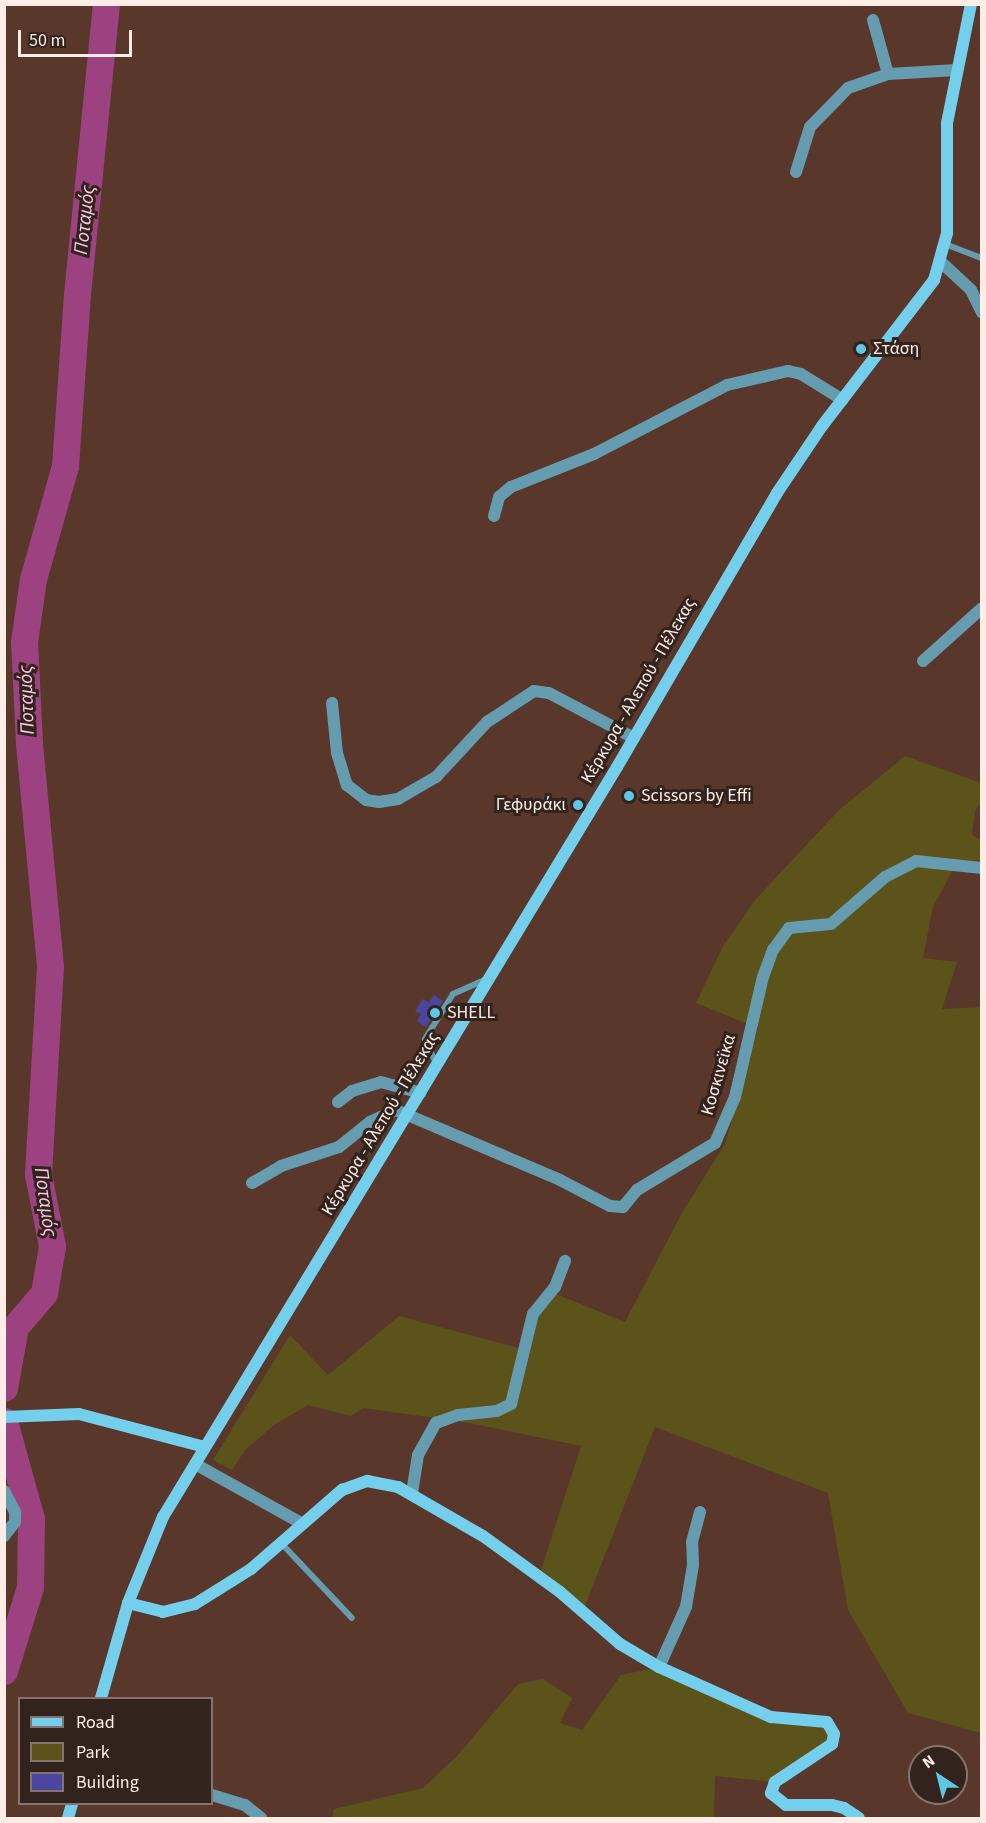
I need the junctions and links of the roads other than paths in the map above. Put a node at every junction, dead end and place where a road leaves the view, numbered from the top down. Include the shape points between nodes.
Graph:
1 (971, 4) edge
2 (873, 20) dead end
3 (957, 70) junction
4 (888, 74) junction
5 (796, 172) dead end
6 (945, 244) junction
7 (981, 258) edge
8 (941, 261) junction
9 (981, 313) edge
10 (843, 400) junction
11 (494, 516) dead end
12 (981, 608) edge
13 (923, 661) dead end
14 (332, 703) dead end
15 (634, 738) junction
16 (981, 868) edge
17 (492, 976) junction
18 (438, 1066) junction
19 (421, 1093) junction
20 (338, 1102) dead end
21 (409, 1113) junction
22 (252, 1183) dead end
23 (565, 1261) dead end
24 (4, 1417) edge
25 (205, 1447) junction
26 (195, 1464) junction
27 (4, 1491) edge
28 (412, 1493) junction
29 (700, 1512) dead end
30 (301, 1523) junction
31 (4, 1536) edge
32 (281, 1542) junction
33 (128, 1603) junction
34 (352, 1618) dead end
35 (659, 1667) junction
36 (101, 1697) edge
37 (213, 1795) edge
38 (261, 1818) edge
39 (859, 1818) edge

1 - 3 main road, Κέρκυρα - Αλεπού - Πέλεκας
2 - 4 street
3 - 4 street
3 - 6 main road, Κέρκυρα - Αλεπού - Πέλεκας via 946,137
4 - 5 street via 848,88 816,117
6 - 7 lane
6 - 8 main road, Κέρκυρα - Αλεπού - Πέλεκας
8 - 9 street via 971,290
8 - 10 main road, Κέρκυρα - Αλεπού - Πέλεκας via 927,291
10 - 11 street via 801,374 788,371 727,385 594,454 511,487 499,496
10 - 15 main road, Κέρκυρα - Αλεπού - Πέλεκας via 777,493
12 - 13 street
14 - 15 street via 337,753 347,785 366,800 379,802 406,796 436,777 487,722 534,691 549,693
15 - 17 main road, Κέρκυρα - Αλεπού - Πέλεκας
16 - 21 street, Κοσκινεϊκα via 916,861 885,877 831,924 789,928 773,950 763,977 735,1097 715,1143 637,1190 623,1207 610,1206
17 - 18 main road, Κέρκυρα - Αλεπού - Πέλεκας
17 - 18 lane via 453,994 425,1039
18 - 19 main road, Κέρκυρα - Αλεπού - Πέλεκας
19 - 20 street via 381,1082 352,1091
19 - 21 main road, Κέρκυρα - Αλεπού - Πέλεκας
21 - 22 street via 388,1112 339,1147 281,1166
21 - 25 main road, Κέρκυρα - Αλεπού - Πέλεκας
23 - 28 street via 555,1287 533,1314 511,1404 497,1412 458,1415 436,1423 418,1455
24 - 25 main road via 89,1415
25 - 26 main road, Κέρκυρα - Αλεπού - Πέλεκας
26 - 30 street
26 - 33 main road, Κέρκυρα - Αλεπού - Πέλεκας via 154,1536
27 - 31 street via 15,1522
28 - 30 main road via 387,1484 361,1482 334,1496
28 - 35 main road via 492,1542 560,1592 620,1644
29 - 35 street via 692,1542 693,1565 686,1607
30 - 32 main road
32 - 33 main road via 251,1569 195,1605 163,1612
32 - 34 lane
33 - 36 main road, Κέρκυρα - Αλεπού - Πέλεκας
35 - 39 main road via 771,1717 827,1722 834,1734 832,1744 775,1782 771,1793 786,1805 832,1805
37 - 38 street via 245,1805

